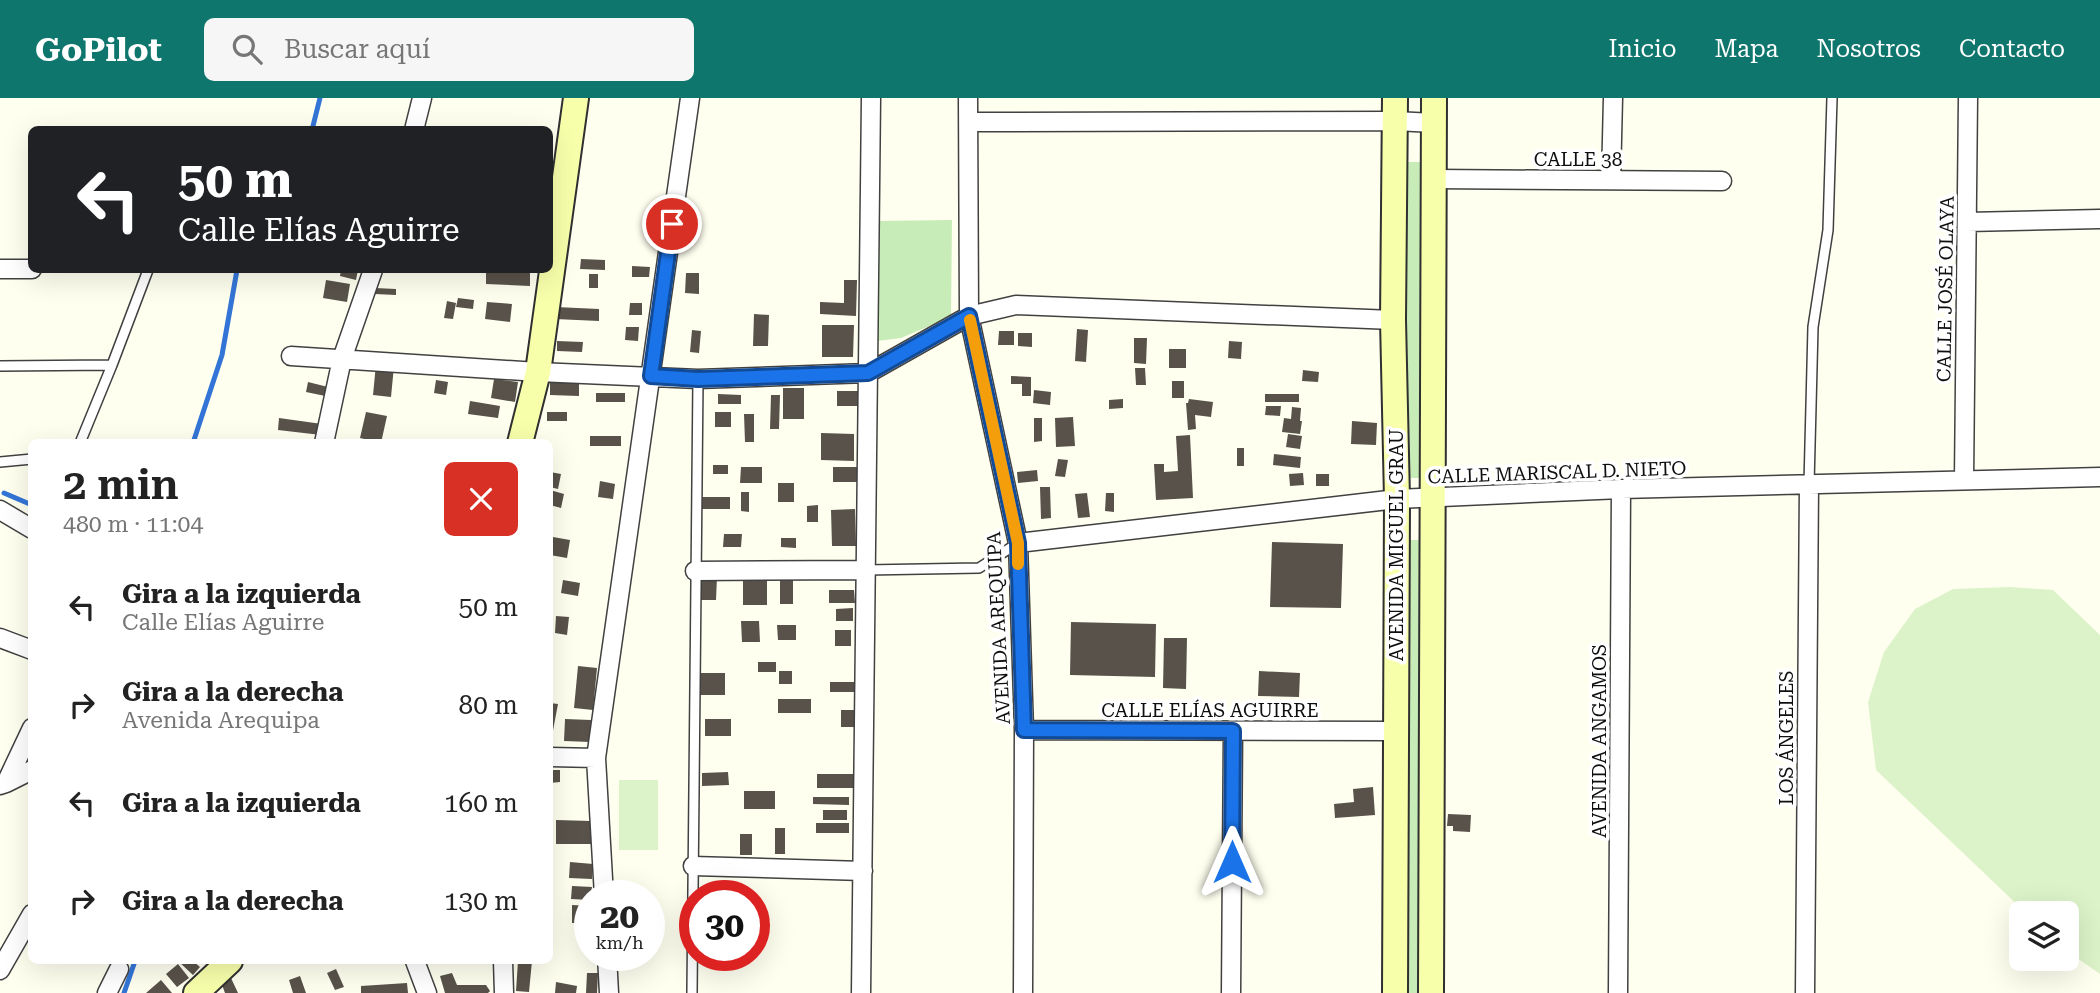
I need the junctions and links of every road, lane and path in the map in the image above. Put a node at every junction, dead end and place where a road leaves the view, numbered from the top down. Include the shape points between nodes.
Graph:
1 (422, 98) edge
2 (576, 98) edge
3 (690, 98) edge
4 (871, 98) edge
5 (968, 98) edge
6 (1434, 98) edge
7 (1613, 98) edge
8 (1832, 98) edge
9 (1968, 98) edge
10 (1395, 110) edge
11 (968, 122) junction
12 (1434, 123) junction
13 (415, 126) edge
14 (1434, 179) junction
15 (1611, 180) junction
16 (1722, 181) dead end
17 (2100, 219) edge
18 (1967, 222) junction
19 (553, 264) edge
20 (28, 268) edge
21 (0, 269) edge
22 (147, 273) edge
23 (372, 273) edge
24 (552, 273) edge
25 (969, 316) junction
26 (1393, 320) junction
27 (291, 356) dead end
28 (342, 359) junction
29 (112, 365) junction
30 (0, 366) edge
31 (538, 372) junction
32 (868, 373) junction
33 (651, 376) junction
34 (698, 379) junction
35 (82, 439) edge
36 (325, 439) edge
37 (521, 439) edge
38 (28, 459) edge
39 (0, 462) edge
40 (2100, 477) edge
41 (1964, 480) junction
42 (1809, 484) junction
43 (1621, 489) junction
44 (1432, 497) junction
45 (1397, 499) junction
46 (0, 510) edge
47 (28, 527) edge
48 (1018, 543) junction
49 (866, 570) junction
50 (695, 571) junction
51 (0, 638) edge
52 (28, 648) edge
53 (1024, 730) junction
54 (1233, 731) junction
55 (1396, 731) junction
56 (28, 736) edge
57 (553, 757) edge
58 (596, 758) junction
59 (28, 772) edge
60 (3, 784) edge
61 (693, 866) junction
62 (863, 871) junction
63 (603, 880) edge
64 (28, 921) edge
65 (227, 964) edge
66 (416, 964) edge
67 (503, 964) edge
68 (119, 969) dead end
69 (0, 970) edge
70 (608, 971) edge
71 (107, 993) edge
72 (196, 993) edge
73 (427, 993) edge
74 (504, 993) edge
75 (609, 993) edge
76 (692, 993) edge
77 (861, 993) edge
78 (1023, 993) edge
79 (1231, 993) edge
80 (1395, 993) edge
81 (1431, 993) edge
82 (1618, 993) edge
83 (1805, 993) edge

1 - 13 street
2 - 19 street
3 - 33 street
4 - 32 street
5 - 11 street, AVENIDA AREQUIPA
6 - 12 street, AVENIDA MIGUEL GRAU
7 - 15 street
8 - 42 lane via 1828,230 1813,327
9 - 18 street, CALLE JOSÉ OLAYA
10 - 11 street
10 - 12 street
10 - 26 street, AVENIDA MIGUEL GRAU
11 - 25 street, AVENIDA AREQUIPA
12 - 14 street, AVENIDA MIGUEL GRAU
14 - 15 street, CALLE 38
14 - 44 street, AVENIDA MIGUEL GRAU
15 - 16 street, CALLE 38
17 - 18 street
18 - 41 street, CALLE JOSÉ OLAYA
20 - 21 street
22 - 29 lane
23 - 28 street
24 - 31 street
25 - 26 street via 1016,305
25 - 32 street
25 - 48 street, AVENIDA AREQUIPA
26 - 45 street, AVENIDA MIGUEL GRAU
27 - 28 street
28 - 31 street
28 - 36 street
29 - 30 lane
29 - 35 lane
31 - 33 street
31 - 37 street
32 - 34 street
32 - 49 street
33 - 34 street
33 - 58 street
34 - 50 lane
38 - 39 lane
40 - 41 street, CALLE MARISCAL D. NIETO
41 - 42 street, CALLE MARISCAL D. NIETO
42 - 43 street, CALLE MARISCAL D. NIETO
42 - 83 street, LOS ÁNGELES
43 - 44 street, CALLE MARISCAL D. NIETO
43 - 82 street, AVENIDA ANGAMOS
44 - 45 street, CALLE MARISCAL D. NIETO
44 - 81 street, AVENIDA MIGUEL GRAU
45 - 48 street, CALLE MARISCAL D. NIETO
45 - 55 street, AVENIDA MIGUEL GRAU
46 - 47 street
48 - 49 lane via 979,568
48 - 53 street, AVENIDA AREQUIPA
49 - 50 street
49 - 62 street
50 - 61 lane
51 - 52 street
53 - 54 street, CALLE ELÍAS AGUIRRE
53 - 78 street, AVENIDA AREQUIPA
54 - 55 street, CALLE ELÍAS AGUIRRE
54 - 79 street
55 - 80 street, AVENIDA MIGUEL GRAU
56 - 60 street
57 - 58 street
58 - 63 street
59 - 60 street
61 - 62 street
61 - 76 lane
62 - 77 street
64 - 69 street
65 - 72 street
66 - 73 street
67 - 74 street
68 - 71 street
70 - 75 street

